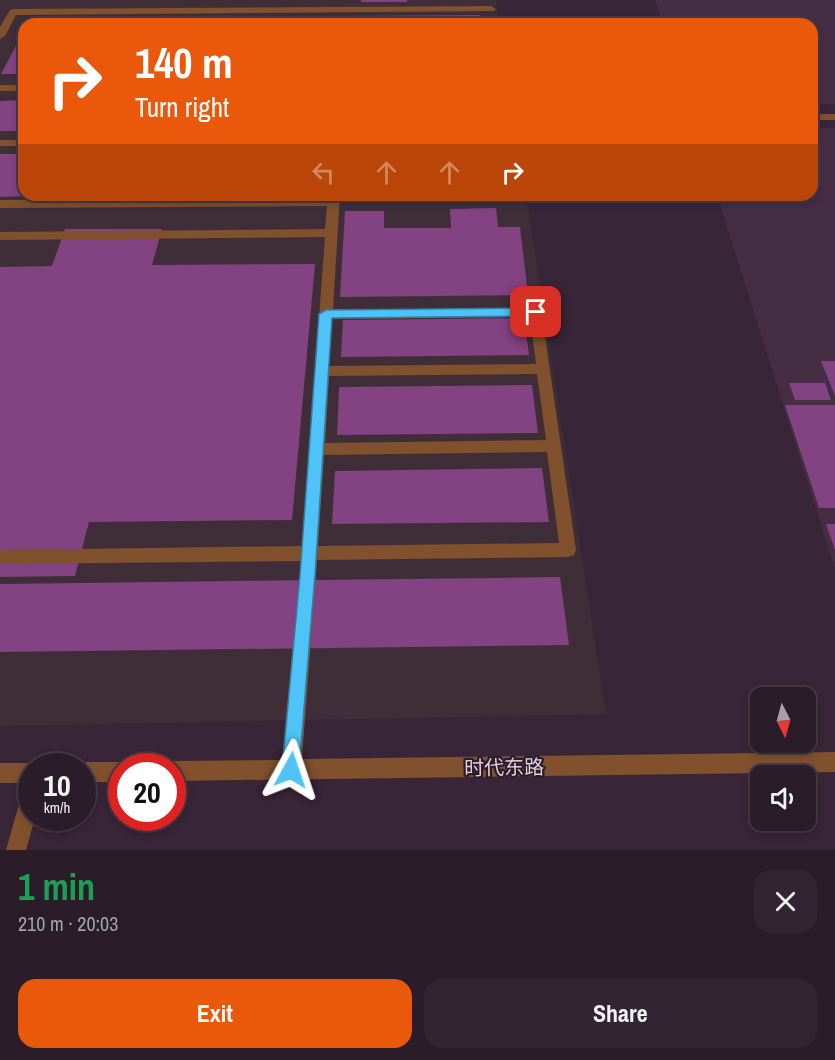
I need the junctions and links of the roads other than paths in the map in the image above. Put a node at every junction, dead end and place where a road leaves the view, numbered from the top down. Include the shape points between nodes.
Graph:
1 (347, 5) edge
2 (491, 8) edge
3 (0, 36) edge
4 (0, 88) edge
5 (18, 88) edge
6 (818, 117) edge
7 (835, 117) edge
8 (0, 143) edge
9 (18, 143) edge
10 (167, 201) edge
11 (334, 201) edge
12 (0, 204) edge
13 (331, 233) junction
14 (0, 236) edge
15 (326, 314) junction
16 (544, 369) junction
17 (322, 371) junction
18 (554, 446) junction
19 (316, 449) junction
20 (309, 553) junction
21 (0, 557) edge
22 (835, 762) edge
23 (291, 770) junction
24 (186, 771) edge
25 (0, 773) edge
26 (18, 773) edge
27 (21, 831) edge
28 (16, 850) edge

1 - 2 street
1 - 3 street via 13,12
4 - 5 street
6 - 7 street
8 - 9 street
10 - 12 street
11 - 13 street
13 - 14 street
13 - 15 street
15 - 16 street via 536,312
15 - 17 street
16 - 17 street
16 - 18 street
17 - 19 street
18 - 19 street
18 - 20 street via 568,550
19 - 20 street
20 - 21 street
20 - 23 street
22 - 23 street, 时代东路
23 - 24 street, 时代东路
25 - 26 street
27 - 28 street

